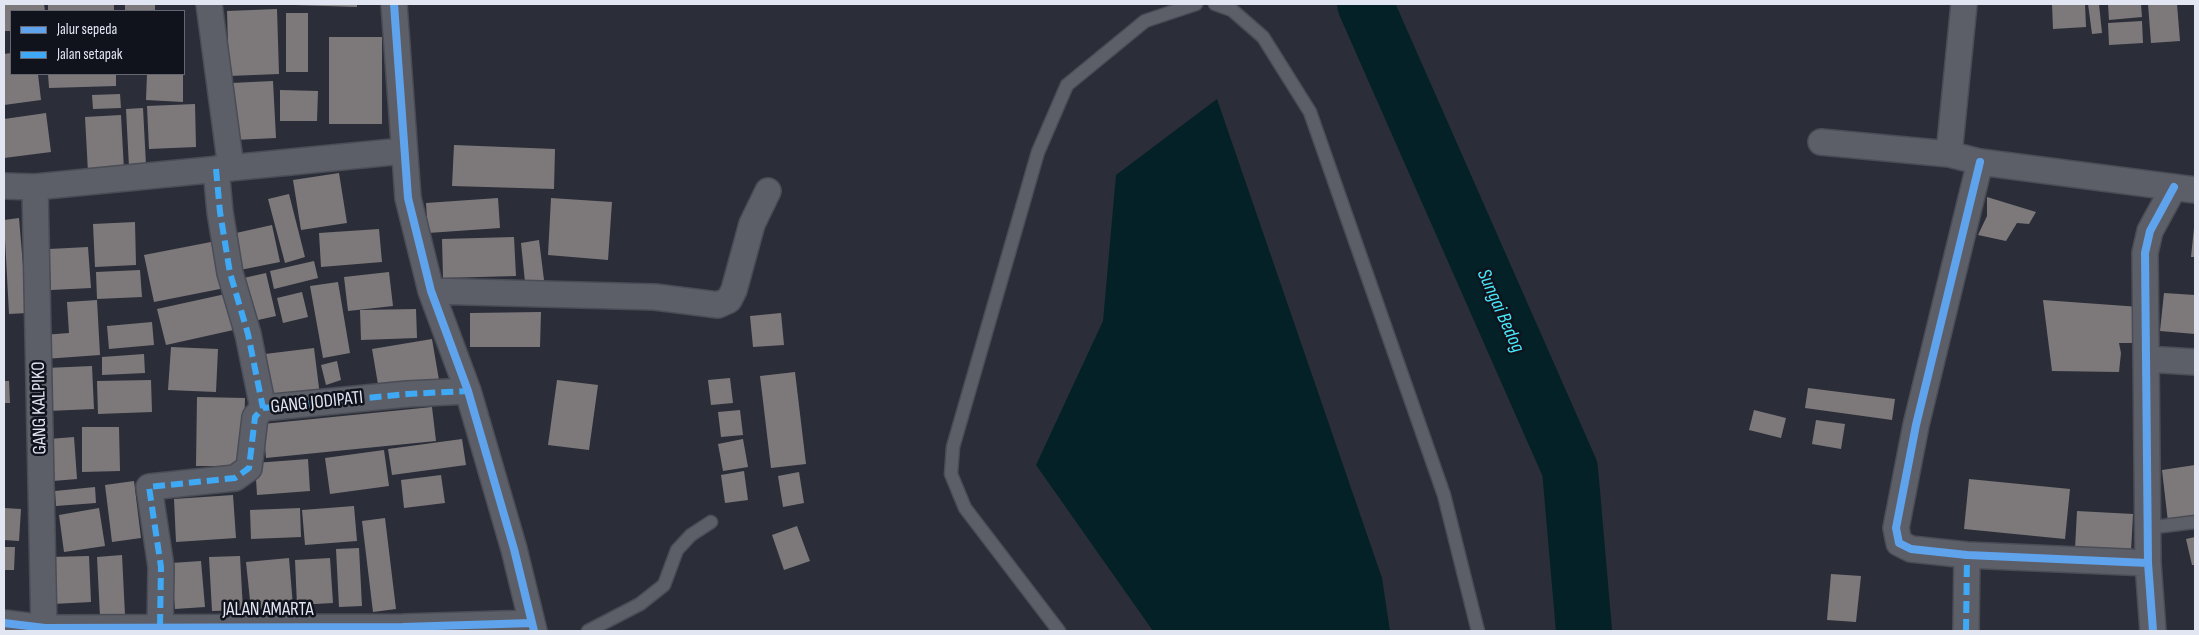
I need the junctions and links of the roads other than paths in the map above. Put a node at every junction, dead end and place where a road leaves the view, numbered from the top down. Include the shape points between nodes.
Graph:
1 (209, 4) edge
2 (394, 4) edge
3 (1196, 4) edge
4 (1215, 4) edge
5 (1964, 4) edge
6 (1821, 142) dead end
7 (403, 151) junction
8 (1949, 154) junction
9 (1980, 162) junction
10 (224, 169) junction
11 (4, 186) edge
12 (35, 187) junction
13 (2185, 189) edge
14 (768, 191) dead end
15 (431, 291) junction
16 (2146, 359) junction
17 (2195, 362) edge
18 (468, 391) junction
19 (263, 408) junction
20 (711, 522) dead end
21 (2195, 522) edge
22 (2148, 528) junction
23 (1967, 555) junction
24 (2148, 563) junction
25 (4, 623) edge
26 (533, 627) edge
27 (160, 629) edge
28 (212, 629) edge
29 (45, 630) edge
30 (588, 631) edge
31 (1059, 631) edge
32 (1478, 631) edge
33 (1966, 631) edge
34 (2153, 631) edge

1 - 10 street
2 - 7 street
3 - 31 lane via 1145,21 1066,85 1038,152 953,447 951,474 965,508
4 - 32 lane via 1232,10 1263,37 1310,112 1444,495
5 - 8 street
6 - 8 street
7 - 10 street
7 - 15 street via 408,198
8 - 9 street
9 - 13 street
9 - 23 street via 1916,425 1896,528 1899,543 1911,550
10 - 12 street
10 - 19 street via 220,212 230,273 248,334
11 - 12 street
12 - 29 street, GANG KALPIKO
13 - 16 street via 2150,231 2145,253
14 - 15 street via 752,224 734,290 729,300 718,305 656,297
15 - 18 street
16 - 17 street
16 - 22 street
18 - 19 street, GANG JODIPATI
18 - 26 street
19 - 27 street, GANG JODIPATI via 255,418 249,468 235,478 149,487 161,566
20 - 30 lane via 691,535 677,550 664,585 640,604
21 - 22 lane
22 - 24 street
23 - 24 street
23 - 33 street
24 - 34 street
25 - 29 street, JALAN AMARTA
26 - 28 street, JALAN AMARTA
27 - 28 street, JALAN AMARTA
27 - 29 street, JALAN AMARTA

